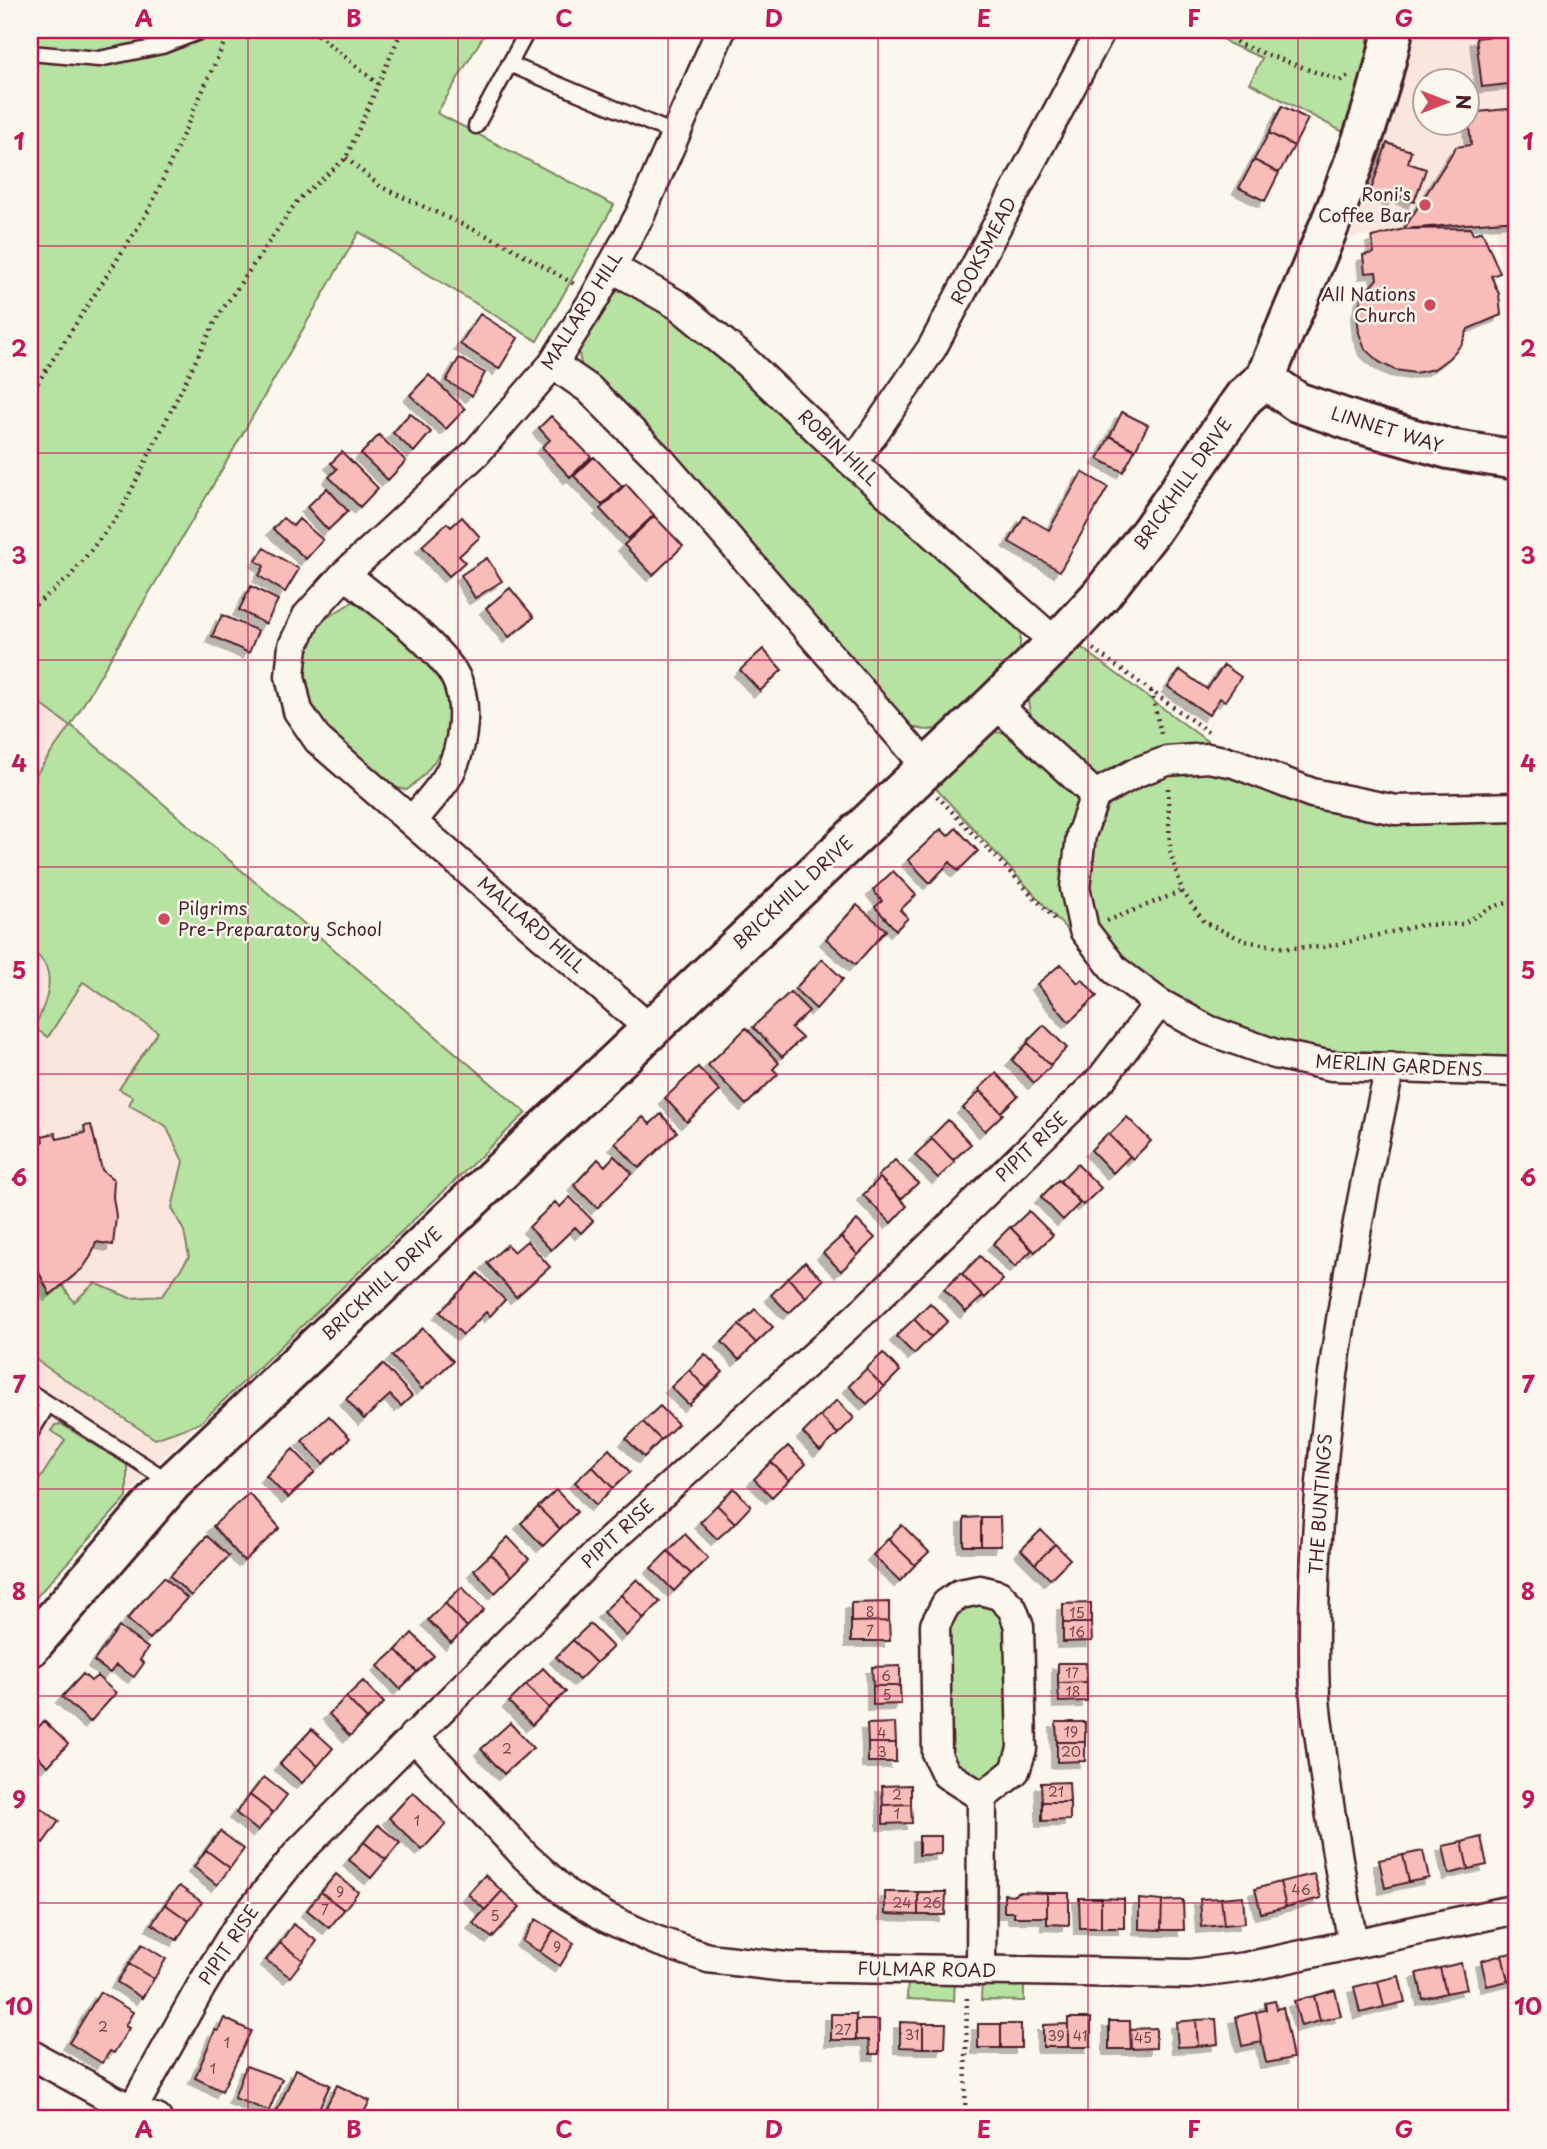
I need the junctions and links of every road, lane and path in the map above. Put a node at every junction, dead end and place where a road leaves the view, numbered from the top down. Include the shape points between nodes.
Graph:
1 (204, 30) edge
2 (230, 30) edge
3 (312, 30) edge
4 (402, 30) edge
5 (528, 30) edge
6 (721, 30) edge
7 (1101, 30) edge
8 (1218, 30) edge
9 (1393, 30) edge
10 (30, 53) edge
11 (509, 64) junction
12 (1381, 75) junction
13 (378, 84) junction
14 (476, 126) dead end
15 (676, 134) junction
16 (346, 158) junction
17 (611, 267) junction
18 (594, 299) junction
19 (553, 364) junction
20 (1265, 379) junction
21 (30, 395) edge
22 (1517, 460) edge
23 (853, 463) junction
24 (345, 574) junction
25 (30, 609) edge
26 (1062, 637) junction
27 (1151, 691) junction
28 (995, 703) junction
29 (1216, 738) dead end
30 (1167, 761) junction
31 (922, 771) junction
32 (1095, 795) junction
33 (1517, 807) edge
34 (412, 821) junction
35 (1182, 891) junction
36 (1517, 900) edge
37 (1084, 930) junction
38 (1159, 1003) junction
39 (650, 1029) junction
40 (1390, 1068) junction
41 (1517, 1072) edge
42 (30, 1392) edge
43 (48, 1404) junction
44 (30, 1434) edge
45 (172, 1483) junction
46 (30, 1647) edge
47 (413, 1736) junction
48 (982, 1797) junction
49 (1517, 1909) edge
50 (1353, 1944) junction
51 (974, 1971) junction
52 (30, 2054) edge
53 (144, 2115) edge
54 (965, 2119) edge

1 - 10 lane via 162,46 99,59
2 - 21 path via 149,210
3 - 13 path
4 - 13 path
5 - 11 lane
6 - 15 street, MALLARD HILL
7 - 23 street, ROOKSMEAD via 932,348
8 - 12 path via 1241,45 1340,81 1360,69
9 - 12 street, BRICKHILL DRIVE
11 - 14 lane
11 - 15 lane
12 - 20 street, BRICKHILL DRIVE via 1335,211
13 - 16 path
15 - 17 street, MALLARD HILL
16 - 18 path via 381,187 507,245
16 - 25 path via 298,200 218,316 120,513 69,578
17 - 18 street, MALLARD HILL
17 - 23 street, ROBIN HILL via 678,304
18 - 19 street, MALLARD HILL
19 - 24 street, MALLARD HILL via 476,453
19 - 31 street via 589,389 662,462
20 - 22 street, LINNET WAY via 1297,402 1361,425 1450,449
20 - 26 street, BRICKHILL DRIVE via 1244,397 1151,530
23 - 26 street, ROBIN HILL
24 - 34 street via 451,669 463,702 463,736 446,779
24 - 34 street, MALLARD HILL via 307,616 293,646 290,676 298,711 318,740
26 - 27 path
26 - 28 street, BRICKHILL DRIVE
27 - 29 path
27 - 30 path
28 - 31 street, BRICKHILL DRIVE
28 - 32 street
30 - 32 street
30 - 33 street via 1208,758 1234,763 1312,793 1396,810
30 - 35 path via 1170,850
31 - 37 path via 1071,935
31 - 39 street, BRICKHILL DRIVE
32 - 37 street, MERLIN GARDENS via 1081,835 1075,888
34 - 39 street, MALLARD HILL
35 - 36 path via 1204,922 1245,941 1284,948 1325,947 1422,925 1462,923
35 - 37 path
37 - 38 street, MERLIN GARDENS via 1115,970
38 - 40 street, MERLIN GARDENS via 1208,1030 1275,1054 1332,1066
38 - 47 street, PIPIT RISE via 1102,1077 867,1308 601,1549
39 - 45 street, BRICKHILL DRIVE
40 - 41 street, MERLIN GARDENS
40 - 50 street, THE BUNTINGS via 1345,1288 1322,1460 1315,1555 1315,1699 1329,1813
42 - 43 lane
43 - 44 lane
43 - 45 lane
45 - 46 street, BRICKHILL DRIVE
47 - 51 street, FULMAR ROAD via 526,1857 567,1894 655,1940 708,1958 786,1967
47 - 53 street, PIPIT RISE via 297,1854 237,1928 202,1985
48 - 48 street via 946,1774 937,1755 935,1625 946,1604 960,1594 980,1590 999,1595 1012,1608 1019,1626 1022,1749 1015,1771
48 - 51 street
49 - 50 street, FULMAR ROAD
50 - 51 street, FULMAR ROAD via 1190,1974
51 - 54 path
52 - 53 street

